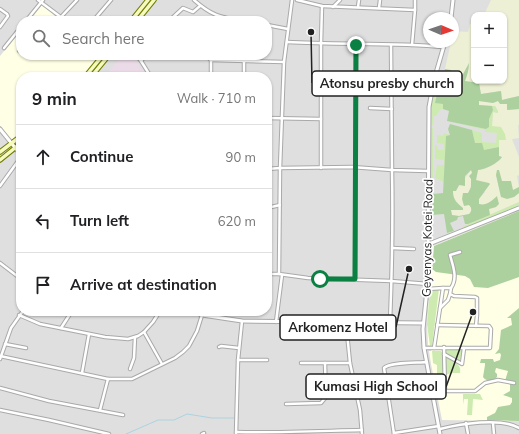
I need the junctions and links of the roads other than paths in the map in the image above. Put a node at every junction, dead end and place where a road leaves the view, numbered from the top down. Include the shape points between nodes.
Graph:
1 (77, 0) edge
2 (111, 0) edge
3 (148, 0) edge
4 (154, 0) edge
5 (194, 0) edge
6 (291, 0) edge
7 (297, 0) edge
8 (340, 0) edge
9 (359, 0) edge
10 (380, 0) edge
11 (416, 0) edge
12 (453, 0) edge
13 (41, 1) edge
14 (200, 6) junction
15 (322, 6) junction
16 (333, 7) junction
17 (358, 7) junction
18 (379, 8) junction
19 (0, 9) edge
20 (415, 10) junction
21 (452, 12) edge
22 (30, 16) edge
23 (61, 16) edge
24 (63, 16) edge
25 (97, 16) edge
26 (135, 16) edge
27 (141, 16) edge
28 (175, 16) edge
29 (218, 16) edge
30 (272, 26) edge
31 (0, 27) edge
32 (288, 29) junction
33 (16, 33) edge
34 (287, 42) junction
35 (321, 44) junction
36 (356, 45) junction
37 (391, 45) junction
38 (412, 45) junction
39 (423, 46) edge
40 (4, 48) dead end
41 (444, 48) edge
42 (99, 60) edge
43 (105, 60) edge
44 (211, 60) joint
45 (141, 61) edge
46 (244, 61) junction
47 (284, 62) junction
48 (89, 72) edge
49 (95, 72) edge
50 (148, 72) edge
51 (211, 72) edge
52 (244, 72) edge
53 (370, 108) dead end
54 (392, 109) junction
55 (272, 118) edge
56 (283, 118) junction
57 (321, 119) junction
58 (0, 129) edge
59 (16, 140) edge
60 (11, 144) junction
61 (15, 148) joint
62 (0, 152) edge
63 (0, 160) edge
64 (16, 162) edge
65 (280, 168) junction
66 (321, 168) junction
67 (355, 168) junction
68 (272, 169) edge
69 (392, 170) junction
70 (428, 171) junction
71 (0, 186) edge
72 (280, 205) junction
73 (272, 207) edge
74 (519, 208) edge
75 (429, 244) junction
76 (392, 248) junction
77 (414, 249) dead end
78 (460, 252) dead end
79 (1, 264) edge
80 (0, 269) edge
81 (272, 274) edge
82 (280, 274) junction
83 (16, 275) edge
84 (355, 279) junction
85 (391, 281) junction
86 (428, 284) junction
87 (443, 288) junction
88 (451, 288) junction
89 (427, 289) junction
90 (450, 294) junction
91 (440, 308) junction
92 (18, 316) edge
93 (21, 316) edge
94 (69, 316) edge
95 (157, 316) edge
96 (202, 316) edge
97 (209, 316) edge
98 (242, 321) junction
99 (276, 322) junction
100 (346, 323) junction
101 (390, 323) junction
102 (423, 323) junction
103 (437, 325) junction
104 (476, 326) junction
105 (61, 328) junction
106 (144, 332) junction
107 (89, 334) junction
108 (135, 337) junction
109 (5, 344) junction
110 (219, 347) dead end
111 (444, 347) junction
112 (464, 347) junction
113 (26, 348) dead end
114 (239, 348) junction
115 (424, 348) junction
116 (434, 348) junction
117 (444, 354) junction
118 (0, 358) edge
119 (238, 360) junction
120 (267, 360) dead end
121 (427, 362) junction
122 (301, 363) dead end
123 (325, 363) junction
124 (350, 363) junction
125 (162, 364) junction
126 (130, 369) dead end
127 (82, 373) junction
128 (108, 379) junction
129 (514, 383) dead end
130 (387, 387) junction
131 (0, 388) edge
132 (356, 393) junction
133 (286, 404) dead end
134 (0, 410) edge
135 (100, 410) junction
136 (123, 415) dead end
137 (466, 423) junction
138 (493, 423) junction
139 (439, 427) junction
140 (519, 428) edge
141 (362, 430) junction
142 (236, 433) edge
143 (109, 434) edge
144 (269, 434) edge
145 (362, 434) edge
146 (394, 434) edge
147 (440, 434) edge
148 (468, 434) edge
149 (494, 434) edge

1 - 24 street
2 - 25 street
3 - 26 main road
4 - 27 main road
5 - 14 street
6 - 32 street
7 - 15 street
8 - 16 street
9 - 17 street
10 - 18 street
11 - 20 street
12 - 21 street
13 - 22 street
13 - 23 street
14 - 28 street via 194,12 183,8
14 - 29 street
15 - 16 street
15 - 35 street
16 - 17 street
17 - 18 street
18 - 20 street
19 - 31 street via 8,16
20 - 38 street
30 - 32 street
32 - 34 street
33 - 40 street
34 - 35 street
34 - 47 street
35 - 36 street
35 - 57 street
36 - 37 street
36 - 67 street
37 - 38 street
37 - 54 street
38 - 39 street
41 - 70 street, Geyenyas Kotei Road via 430,101
42 - 48 main road
43 - 49 main road
44 - 46 street
44 - 51 street
45 - 50 street
46 - 47 street
46 - 52 street
47 - 56 street
53 - 54 street
54 - 69 street
55 - 56 street
56 - 57 street
56 - 65 street
57 - 66 street
58 - 60 street
59 - 60 main road
60 - 61 street
60 - 62 main road
61 - 63 main road
64 - 71 street
65 - 66 street
65 - 68 street
65 - 72 street
66 - 67 street
67 - 69 street
67 - 84 street
69 - 70 street
69 - 76 street
70 - 75 street, Geyenyas Kotei Road
72 - 73 street
72 - 82 street
74 - 75 street
75 - 86 street, Geyenyas Kotei Road
76 - 77 street
76 - 85 street
78 - 88 street via 450,255 455,276
79 - 80 street
79 - 83 street
81 - 82 street
82 - 84 street via 308,278
82 - 99 street
84 - 85 street
85 - 86 street
85 - 101 street
86 - 89 street, Geyenyas Kotei Road
87 - 88 street
87 - 89 street
87 - 91 street
88 - 90 street
89 - 102 street, Geyenyas Kotei Road
90 - 91 street
90 - 104 street via 477,298
91 - 103 street
92 - 109 street
93 - 105 street via 40,324
94 - 105 street
95 - 106 street
96 - 125 street via 189,346
97 - 98 street
98 - 99 street
98 - 114 street
99 - 100 street
100 - 101 street
100 - 124 street
101 - 102 street
102 - 115 street, Geyenyas Kotei Road
103 - 104 street
103 - 116 street
104 - 112 street via 490,327 490,348
105 - 107 street
106 - 108 street
106 - 125 street
107 - 108 street via 118,339
107 - 127 street
108 - 126 street via 134,358
109 - 113 street
109 - 118 street
110 - 114 street
111 - 112 street
111 - 116 street
111 - 117 street
112 - 117 street via 462,364
114 - 119 street
115 - 116 street
115 - 121 street, Geyenyas Kotei Road
117 - 129 street via 447,392 475,391 485,383 498,380
118 - 127 street
119 - 120 street
119 - 142 street
121 - 130 street via 386,366 384,368
121 - 139 street, Geyenyas Kotei Road
122 - 123 street
123 - 124 street
123 - 133 street via 325,400 321,403
124 - 132 street
125 - 128 street via 132,379
127 - 128 street
128 - 135 street
130 - 132 street
130 - 146 street
131 - 135 street via 49,401
132 - 141 street
134 - 143 street
135 - 136 street
137 - 138 street
137 - 139 street
137 - 148 street
138 - 140 street
138 - 149 street
139 - 146 street
139 - 147 street, Geyenyas Kotei Road
141 - 144 street
141 - 145 street
142 - 144 street

